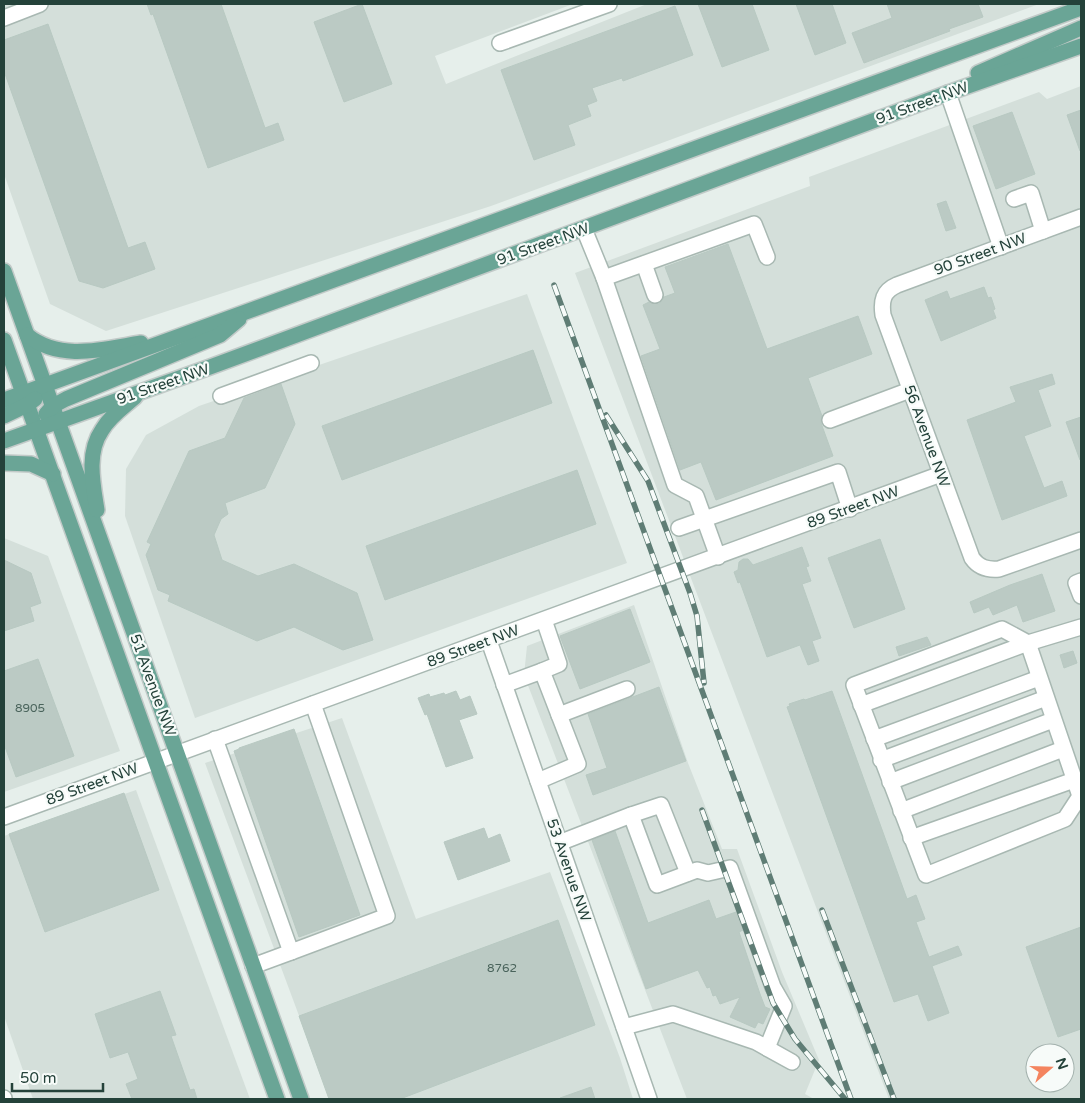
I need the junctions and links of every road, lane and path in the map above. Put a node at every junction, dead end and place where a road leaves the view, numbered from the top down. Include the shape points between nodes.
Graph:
1 (40, 4) edge
2 (609, 4) edge
3 (1081, 8) edge
4 (4, 18) edge
5 (1081, 28) edge
6 (500, 43) dead end
7 (1081, 46) edge
8 (951, 92) junction
9 (1014, 199) dead end
10 (1081, 217) edge
11 (584, 229) junction
12 (1043, 231) junction
13 (1001, 247) junction
14 (767, 257) dead end
15 (644, 264) junction
16 (4, 271) edge
17 (604, 278) junction
18 (655, 295) dead end
19 (884, 297) joint
20 (248, 312) junction
21 (27, 335) junction
22 (185, 335) junction
23 (4, 340) edge
24 (311, 363) dead end
25 (45, 385) junction
26 (910, 390) junction
27 (142, 391) junction
28 (222, 396) dead end
29 (25, 399) junction
30 (4, 400) edge
31 (55, 414) junction
32 (4, 416) edge
33 (830, 420) dead end
34 (36, 429) junction
35 (4, 441) edge
36 (4, 463) edge
37 (53, 474) junction
38 (941, 474) junction
39 (850, 509) junction
40 (703, 518) junction
41 (679, 528) dead end
42 (1081, 540) edge
43 (103, 546) junction
44 (718, 557) junction
45 (1081, 581) edge
46 (1081, 596) edge
47 (544, 620) junction
48 (1081, 627) edge
49 (489, 640) junction
50 (1028, 643) junction
51 (542, 670) junction
52 (1039, 678) junction
53 (504, 685) junction
54 (627, 689) dead end
55 (1046, 698) junction
56 (313, 704) junction
57 (861, 704) junction
58 (559, 715) junction
59 (1053, 720) junction
60 (214, 739) junction
61 (874, 739) junction
62 (1063, 749) junction
63 (177, 752) junction
64 (154, 760) junction
65 (881, 760) junction
66 (1074, 780) junction
67 (538, 781) junction
68 (890, 782) junction
69 (901, 811) junction
70 (631, 815) junction
71 (4, 817) edge
72 (911, 838) junction
73 (559, 844) junction
74 (688, 873) junction
75 (291, 952) junction
76 (253, 966) junction
77 (624, 1027) junction
78 (767, 1048) junction
79 (792, 1062) dead end
80 (277, 1099) edge
81 (301, 1099) edge
82 (649, 1099) edge

1 - 4 street
2 - 6 street
3 - 20 main road
5 - 8 main road via 980,71
7 - 8 main road, 91 Street NW
8 - 11 main road, 91 Street NW
8 - 13 street
9 - 12 street via 1031,193
10 - 12 street, 90 Street NW
11 - 17 street
11 - 27 main road, 91 Street NW
12 - 13 street, 90 Street NW
13 - 19 street, 90 Street NW via 897,285
14 - 15 street via 754,224
15 - 17 street
15 - 18 street
16 - 21 main road, 51 Avenue NW
17 - 40 street via 675,485 696,496
19 - 26 street, 56 Avenue NW via 883,316
20 - 22 main road
20 - 31 main road via 220,334 66,399
21 - 22 main road via 47,348 84,351
21 - 25 main road, 51 Avenue NW
22 - 25 main road
23 - 29 main road, 51 Avenue NW
24 - 28 street
25 - 29 main road via 42,393
25 - 31 main road, 51 Avenue NW
26 - 33 street
26 - 38 street, 56 Avenue NW
27 - 31 main road, 91 Street NW
27 - 43 main road via 103,428 94,452 93,484
29 - 30 main road
29 - 32 main road
29 - 34 main road, 51 Avenue NW
31 - 34 main road via 47,412
31 - 43 main road, 51 Avenue NW
34 - 35 main road
34 - 37 main road, 51 Avenue NW
36 - 37 main road via 32,464
37 - 64 main road, 51 Avenue NW
38 - 39 street, 89 Street NW
38 - 42 street, 56 Avenue NW via 975,563 999,570
39 - 40 street via 838,472
39 - 44 street, 89 Street NW
40 - 41 street
40 - 44 street
43 - 63 main road, 51 Avenue NW
44 - 47 street, 89 Street NW
45 - 46 street via 1076,583
47 - 49 street, 89 Street NW
47 - 51 street via 559,664
48 - 50 street
49 - 53 street, 53 Avenue NW
49 - 56 street, 89 Street NW
50 - 52 street
50 - 57 street
50 - 57 street via 1002,628 854,685
51 - 53 street
51 - 58 street
52 - 55 street
52 - 61 street
53 - 67 street, 53 Avenue NW
54 - 58 street
55 - 59 street
55 - 65 street
56 - 60 street, 89 Street NW
56 - 75 street via 387,916
57 - 61 street
58 - 67 street via 578,764
59 - 62 street
59 - 68 street
60 - 63 street, 89 Street NW
60 - 75 street
61 - 65 street
62 - 66 street
62 - 69 street
63 - 64 street, 89 Street NW
63 - 76 main road, 51 Avenue NW
64 - 71 street, 89 Street NW
64 - 80 main road, 51 Avenue NW
65 - 68 street
66 - 72 street
66 - 72 street via 1080,796 1065,819 926,875
67 - 73 street, 53 Avenue NW
68 - 69 street
69 - 72 street
70 - 73 street
70 - 74 street via 661,805
70 - 74 street via 657,885
73 - 77 street, 53 Avenue NW
74 - 78 street via 730,868 773,987 784,1006
75 - 76 street
76 - 81 main road, 51 Avenue NW
77 - 78 street via 672,1014
77 - 82 street, 53 Avenue NW
78 - 79 street

